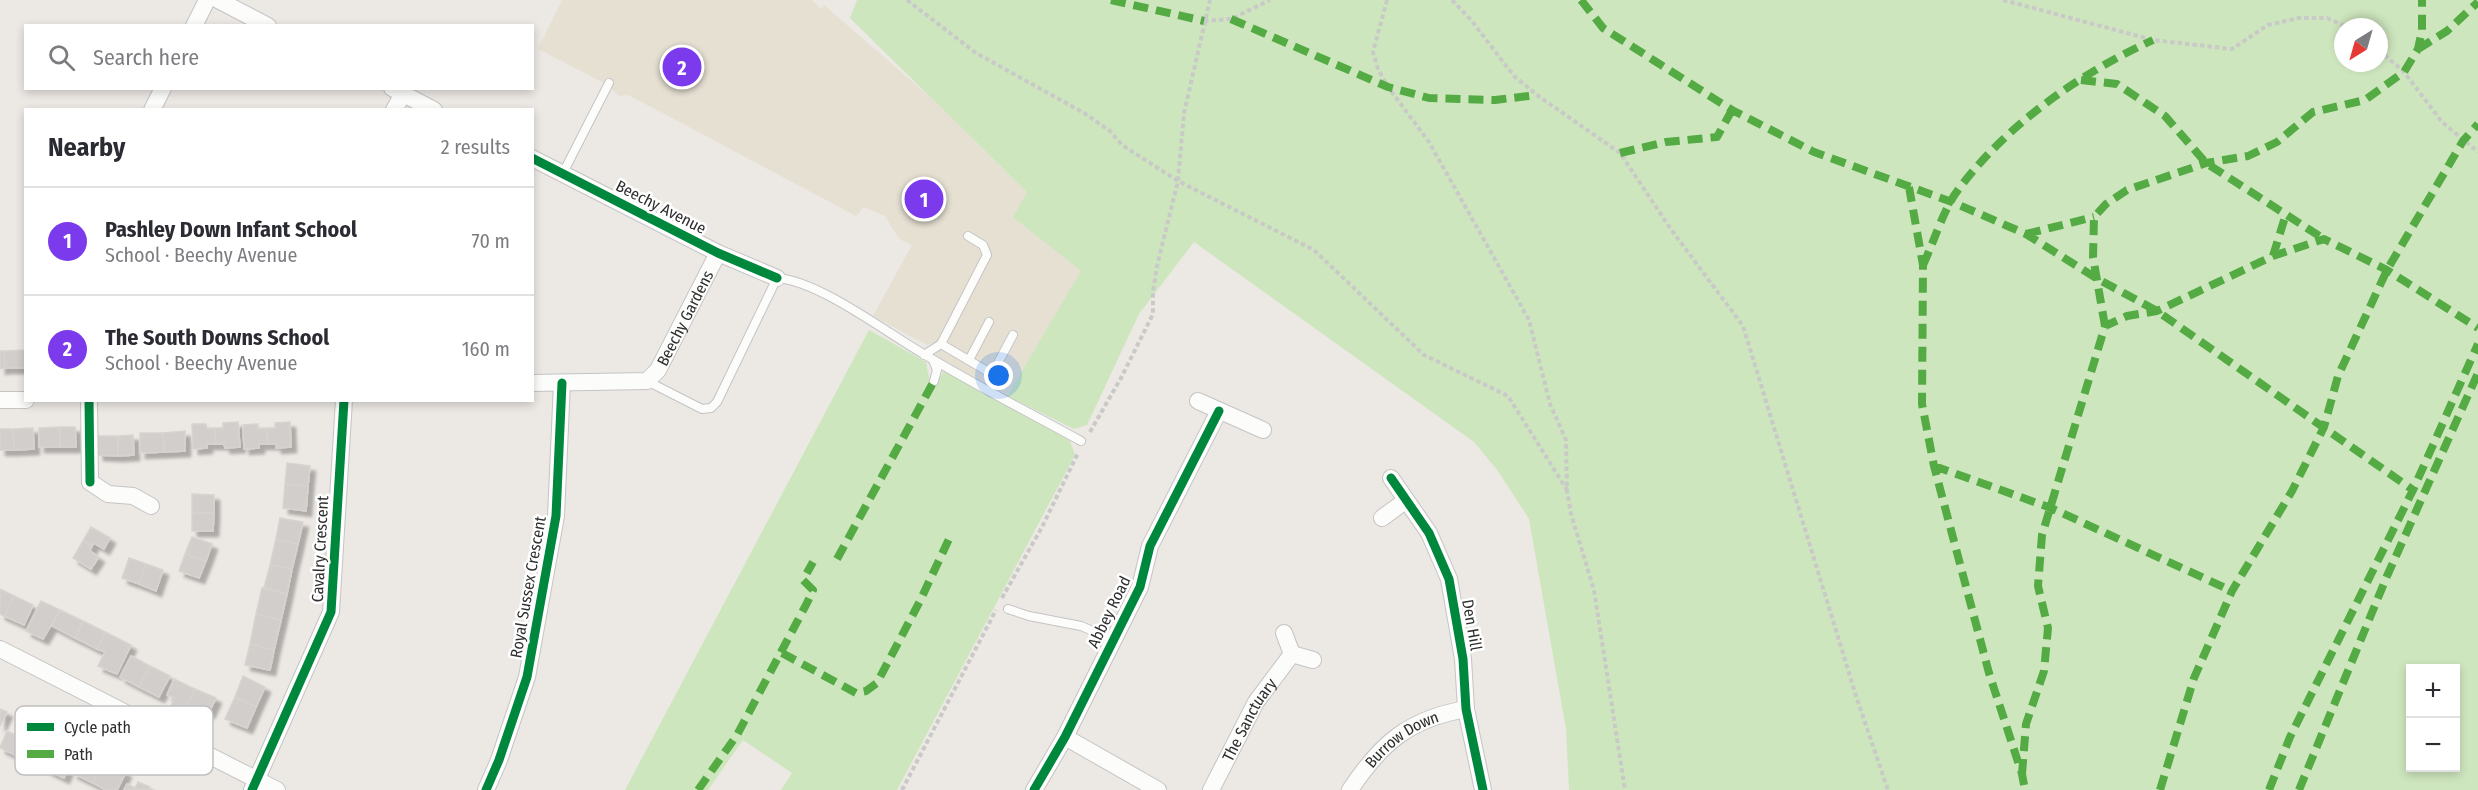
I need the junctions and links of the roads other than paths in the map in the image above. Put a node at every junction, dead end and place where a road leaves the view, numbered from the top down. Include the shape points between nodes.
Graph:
1 (207, 0) edge
2 (218, 0) edge
3 (196, 24) edge
4 (264, 24) edge
5 (609, 83) dead end
6 (162, 90) edge
7 (398, 91) edge
8 (153, 108) edge
9 (394, 108) edge
10 (430, 108) edge
11 (534, 159) edge
12 (563, 174) junction
13 (968, 236) dead end
14 (718, 253) junction
15 (777, 278) junction
16 (989, 322) dead end
17 (1013, 334) dead end
18 (941, 344) junction
19 (924, 355) junction
20 (933, 360) junction
21 (969, 360) junction
22 (647, 381) junction
23 (934, 381) dead end
24 (534, 383) edge
25 (562, 383) junction
26 (0, 400) edge
27 (24, 400) edge
28 (1198, 401) dead end
29 (89, 402) edge
30 (344, 402) edge
31 (1219, 411) junction
32 (1263, 430) dead end
33 (1081, 441) road end
34 (1391, 478) dead end
35 (1405, 501) junction
36 (151, 506) dead end
37 (1382, 518) dead end
38 (1008, 609) dead end
39 (1284, 633) dead end
40 (1112, 639) junction
41 (0, 649) edge
42 (1292, 654) junction
43 (1313, 660) dead end
44 (106, 706) edge
45 (1466, 709) junction
46 (1065, 737) junction
47 (213, 763) edge
48 (254, 785) edge
49 (277, 790) edge
50 (486, 790) edge
51 (1034, 790) edge
52 (1158, 790) edge
53 (1211, 790) edge
54 (1350, 790) edge
55 (1483, 790) edge

1 - 3 street
2 - 4 street
5 - 12 lane
6 - 8 street
7 - 9 street
7 - 10 street
11 - 12 street, Beechy Avenue
12 - 14 street, Beechy Avenue
13 - 18 lane via 983,246 987,255
14 - 15 street, Beechy Avenue
14 - 22 street, Beechy Gardens via 658,370
15 - 19 lane via 792,279 816,289
15 - 22 lane via 711,408 702,409
16 - 21 lane
17 - 21 lane via 992,374
18 - 19 lane
18 - 21 lane
19 - 20 lane
20 - 23 lane via 937,370
20 - 33 lane
22 - 25 street
24 - 25 street
25 - 50 street, Royal Sussex Crescent via 556,516 527,677
26 - 27 street
28 - 31 street
29 - 36 street via 85,484 108,494 133,496
30 - 48 street, Cavalry Crescent via 332,612
31 - 32 street
31 - 40 street, Abbey Road via 1150,546 1140,587
34 - 35 street, Den Hill
35 - 37 street
35 - 45 street, Den Hill via 1429,532 1449,579
38 - 40 lane via 1081,626
39 - 42 street
40 - 46 street, Abbey Road
41 - 44 street
42 - 43 street
42 - 53 street, The Sanctuary via 1256,702
45 - 54 street, Burrow Down via 1419,723 1393,739 1368,763
45 - 55 street, Den Hill
46 - 51 street, Abbey Road
46 - 52 street
47 - 48 street
48 - 49 street

